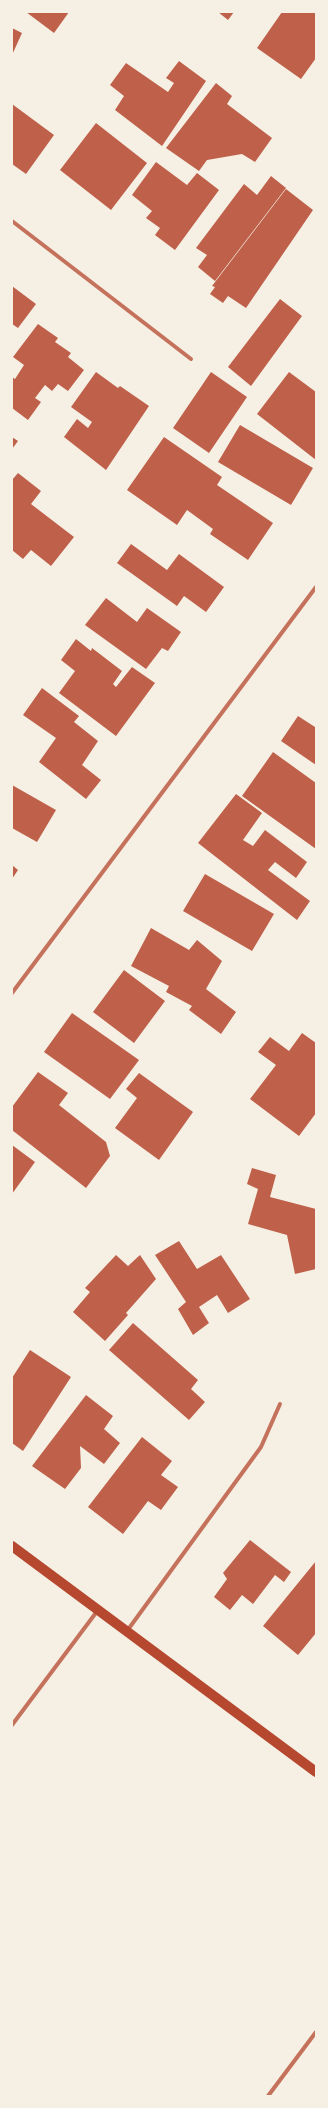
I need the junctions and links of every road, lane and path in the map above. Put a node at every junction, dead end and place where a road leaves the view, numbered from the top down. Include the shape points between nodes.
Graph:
1 (12, 221) edge
2 (191, 359) dead end
3 (316, 587) edge
4 (12, 993) edge
5 (280, 1404) dead end
6 (12, 1546) edge
7 (98, 1610) junction
8 (127, 1631) junction
9 (12, 1725) edge
10 (316, 1772) edge
11 (316, 2032) edge
12 (268, 2096) edge

1 - 2 street
3 - 4 street
5 - 8 street via 260,1447
6 - 7 main road
7 - 8 main road
7 - 9 street
8 - 10 main road
11 - 12 street

